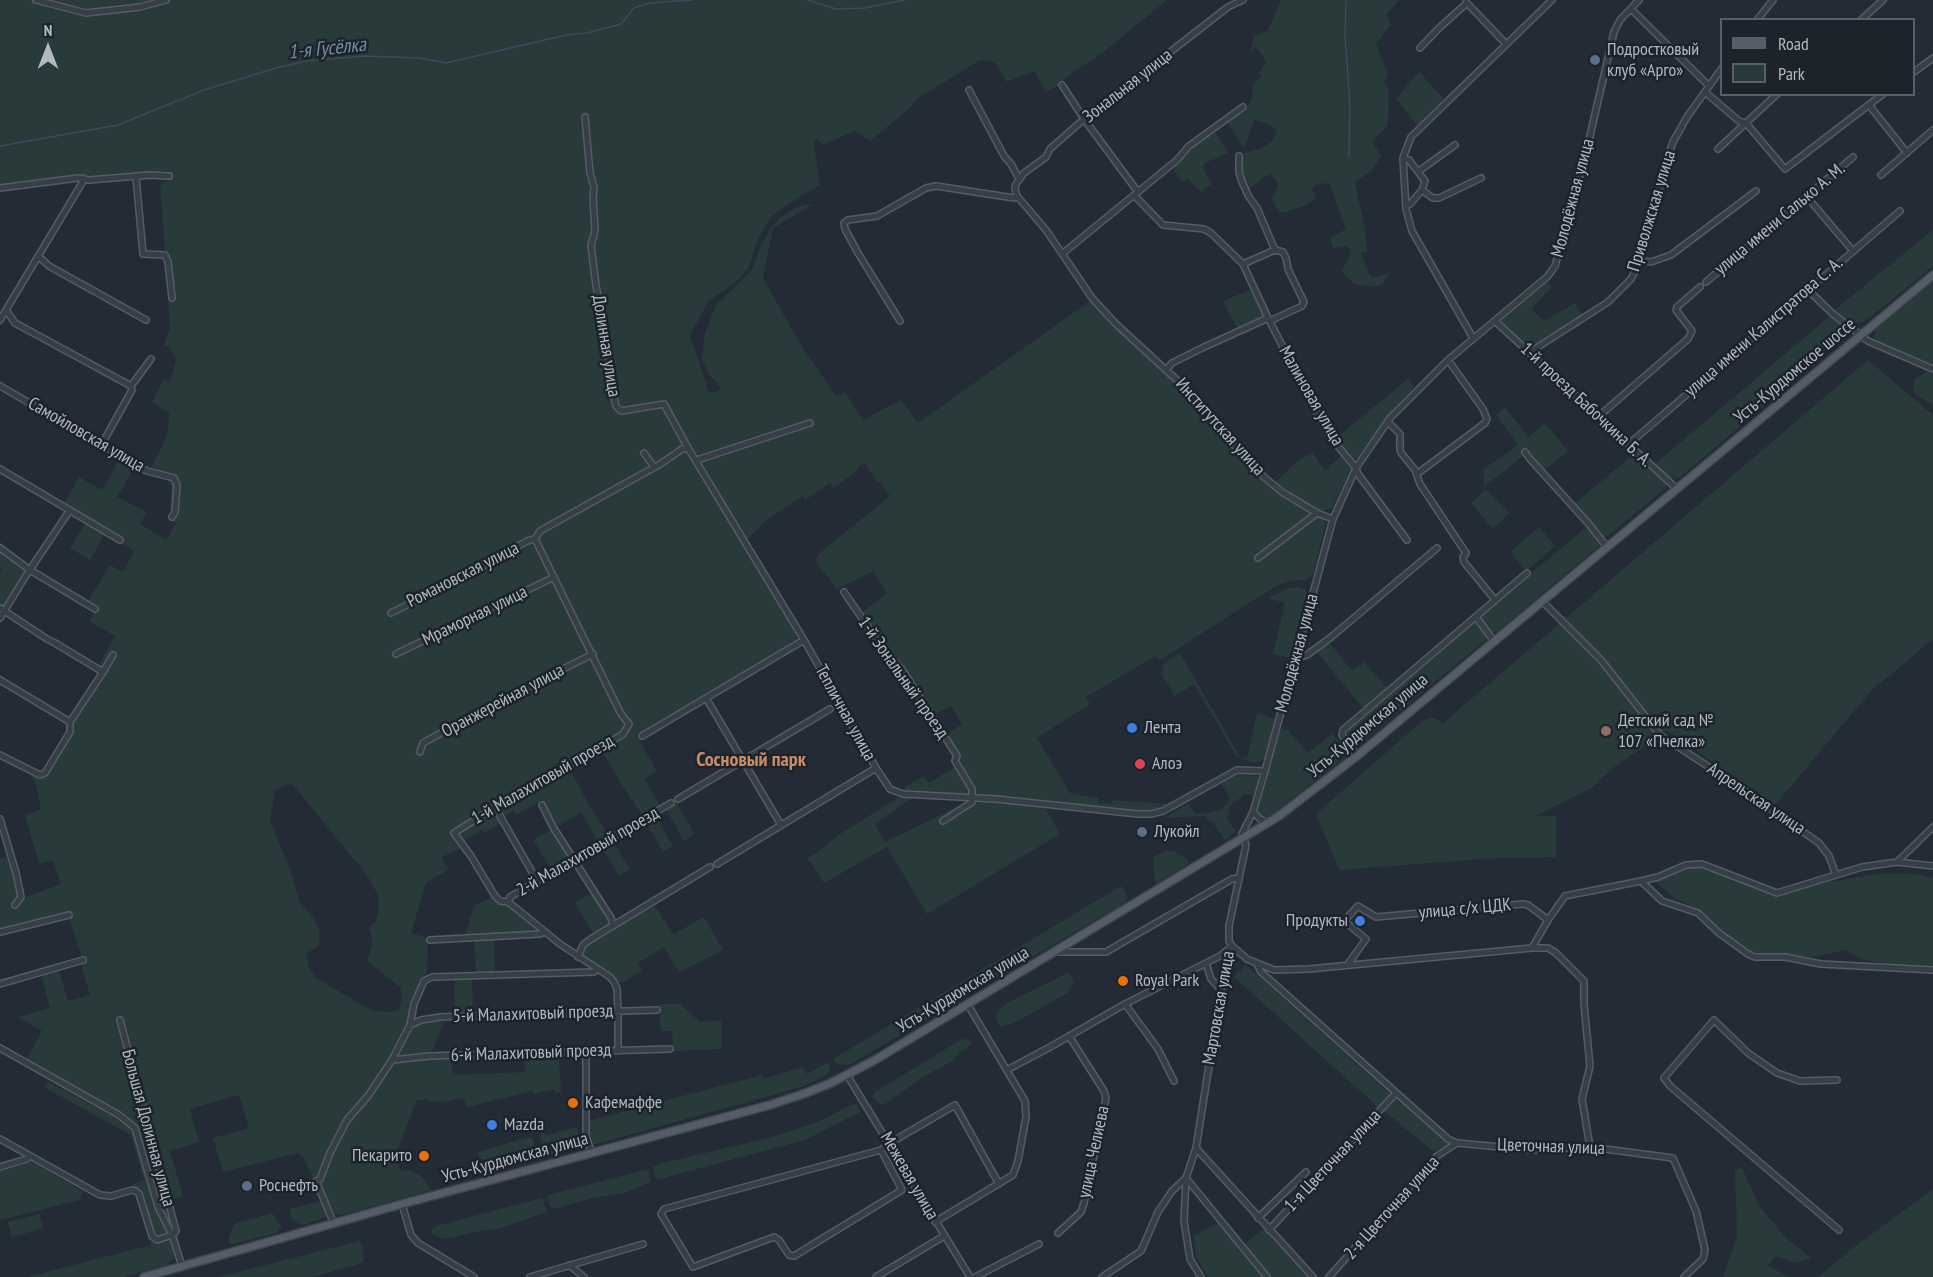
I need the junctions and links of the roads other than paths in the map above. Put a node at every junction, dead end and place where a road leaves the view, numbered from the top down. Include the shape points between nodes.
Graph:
1 (36, 0) edge
2 (165, 0) edge
3 (1243, 0) edge
4 (1552, 0) edge
5 (1639, 0) edge
6 (1773, 0) edge
7 (1883, 0) edge
8 (1466, 1) edge
9 (1631, 9) junction
10 (1759, 18) edge
11 (1863, 18) edge
12 (1506, 44) junction
13 (1420, 48) dead end
14 (1933, 58) edge
15 (1720, 71) edge
16 (1915, 71) edge
17 (1062, 85) dead end
18 (1709, 86) junction
19 (969, 90) dead end
20 (1705, 92) junction
21 (1775, 96) edge
22 (1880, 96) edge
23 (1869, 105) junction
24 (1243, 107) dead end
25 (585, 117) dead end
26 (1084, 119) junction
27 (1746, 123) junction
28 (1933, 130) edge
29 (1455, 145) dead end
30 (1718, 149) dead end
31 (1907, 153) junction
32 (1239, 156) dead end
33 (1854, 157) dead end
34 (1403, 158) junction
35 (1419, 171) junction
36 (1881, 175) dead end
37 (169, 176) dead end
38 (136, 177) junction
39 (83, 178) junction
40 (1481, 178) dead end
41 (1019, 179) junction
42 (0, 188) edge
43 (1422, 190) junction
44 (1756, 191) dead end
45 (1136, 194) junction
46 (1017, 196) junction
47 (1807, 197) junction
48 (1406, 206) junction
49 (1900, 211) dead end
50 (1275, 250) junction
51 (1853, 251) junction
52 (1062, 254) junction
53 (38, 256) junction
54 (1640, 261) junction
55 (1243, 264) junction
56 (1933, 275) edge
57 (1706, 282) dead end
58 (1700, 287) dead end
59 (1808, 290) junction
60 (172, 298) dead end
61 (6, 310) junction
62 (1269, 319) junction
63 (0, 320) edge
64 (146, 320) dead end
65 (900, 321) dead end
66 (1495, 321) junction
67 (1861, 336) junction
68 (1473, 338) junction
69 (1530, 352) junction
70 (151, 359) dead end
71 (1448, 360) junction
72 (1167, 369) junction
73 (1933, 369) edge
74 (0, 386) edge
75 (131, 386) junction
76 (1599, 416) junction
77 (1388, 422) junction
78 (810, 423) dead end
79 (102, 444) junction
80 (1629, 444) junction
81 (688, 448) junction
82 (1525, 452) dead end
83 (644, 453) dead end
84 (697, 460) junction
85 (654, 467) junction
86 (1356, 468) junction
87 (0, 469) edge
88 (1417, 474) junction
89 (1677, 489) junction
90 (70, 510) junction
91 (1317, 513) junction
92 (172, 518) dead end
93 (1333, 519) junction
94 (536, 538) junction
95 (120, 540) dead end
96 (1407, 540) dead end
97 (1607, 547) junction
98 (0, 548) edge
99 (1437, 548) dead end
100 (1258, 558) dead end
101 (30, 570) junction
102 (1527, 573) dead end
103 (555, 577) junction
104 (844, 592) dead end
105 (1495, 600) junction
106 (1542, 601) junction
107 (95, 609) dead end
108 (2, 610) edge
109 (391, 613) dead end
110 (1476, 617) junction
111 (0, 618) edge
112 (799, 631) joint
113 (804, 640) junction
114 (1494, 641) junction
115 (396, 654) dead end
116 (592, 654) junction
117 (112, 655) dead end
118 (1295, 659) junction
119 (103, 672) junction
120 (0, 680) edge
121 (706, 698) junction
122 (830, 709) dead end
123 (70, 722) junction
124 (642, 736) dead end
125 (420, 752) dead end
126 (0, 755) edge
127 (1357, 756) junction
128 (743, 761) junction
129 (876, 768) junction
130 (1265, 771) junction
131 (973, 798) junction
132 (678, 799) dead end
133 (671, 803) dead end
134 (542, 805) dead end
135 (495, 807) junction
136 (1253, 812) junction
137 (0, 819) edge
138 (943, 821) dead end
139 (1269, 823) junction
140 (781, 825) junction
141 (1933, 827) edge
142 (1243, 839) junction
143 (575, 860) junction
144 (1897, 862) junction
145 (717, 864) dead end
146 (1933, 866) edge
147 (710, 867) dead end
148 (1836, 875) junction
149 (1238, 879) junction
150 (537, 881) junction
151 (1641, 881) junction
152 (508, 903) junction
153 (15, 905) dead end
154 (69, 915) dead end
155 (1548, 920) junction
156 (613, 925) junction
157 (0, 932) edge
158 (544, 932) junction
159 (430, 940) dead end
160 (1232, 946) junction
161 (1532, 948) junction
162 (1056, 952) junction
163 (578, 957) junction
164 (83, 960) dead end
165 (1206, 963) junction
166 (1256, 963) junction
167 (1348, 964) junction
168 (597, 969) junction
169 (1933, 970) edge
170 (0, 984) edge
171 (1221, 990) junction
172 (1125, 1004) junction
173 (968, 1005) junction
174 (657, 1010) dead end
175 (618, 1012) junction
176 (120, 1020) dead end
177 (410, 1025) junction
178 (1069, 1036) junction
179 (0, 1048) edge
180 (670, 1049) dead end
181 (618, 1051) junction
182 (586, 1052) junction
183 (393, 1060) junction
184 (1007, 1070) junction
185 (847, 1075) junction
186 (1837, 1080) dead end
187 (1174, 1082) dead end
188 (1396, 1093) junction
189 (0, 1139) edge
190 (890, 1143) junction
191 (1457, 1143) junction
192 (1590, 1147) junction
193 (1196, 1148) junction
194 (881, 1150) junction
195 (592, 1153) junction
196 (29, 1156) junction
197 (0, 1167) edge
198 (1306, 1172) dead end
199 (1186, 1178) junction
200 (913, 1184) junction
201 (999, 1184) junction
202 (902, 1190) junction
203 (402, 1204) junction
204 (1258, 1218) junction
205 (935, 1222) junction
206 (334, 1224) junction
207 (1269, 1230) junction
208 (1839, 1230) dead end
209 (1058, 1233) dead end
210 (172, 1235) junction
211 (944, 1236) junction
212 (643, 1244) dead end
213 (1039, 1244) dead end
214 (182, 1266) junction
215 (569, 1266) junction
216 (169, 1274) edge
217 (144, 1277) edge
218 (474, 1277) edge
219 (530, 1277) edge
220 (584, 1277) edge
221 (876, 1277) edge
222 (972, 1277) edge
223 (1102, 1277) edge
224 (1201, 1277) edge
225 (1267, 1277) edge
226 (1313, 1277) edge
227 (1329, 1277) edge
228 (1684, 1277) edge

1 - 2 street via 86,13
3 - 26 street, Зональная улица via 1228,7
4 - 12 street
5 - 9 street, Молодёжная улица
6 - 10 street
7 - 11 street
8 - 12 street
8 - 13 street
9 - 18 street
9 - 66 street, Молодёжная улица via 1614,32 1555,266
12 - 34 street via 1411,137
14 - 16 street
15 - 18 street, Приволжская улица
17 - 26 street, Малиновая улица
18 - 20 street, Приволжская улица
19 - 41 street
20 - 27 street
20 - 54 street, Приволжская улица via 1673,142
21 - 27 street
22 - 23 street
23 - 27 street via 1785,168
23 - 31 street
24 - 45 street via 1189,146
25 - 81 street, Долинная улица via 594,187 595,230 591,246 616,406 621,411 664,404
26 - 41 street, Зональная улица
26 - 45 street, Малиновая улица
27 - 30 street
28 - 31 street
29 - 35 street
31 - 36 street
32 - 50 street via 1242,182
33 - 47 street, улица имени Салько А. М.
34 - 35 street
34 - 48 street
35 - 43 street via 1425,181
37 - 38 street
38 - 39 street
38 - 60 street via 143,254 165,255
39 - 42 street
39 - 53 street
40 - 43 street via 1439,198
41 - 46 street via 1014,189
43 - 48 street
44 - 54 street via 1671,255 1652,262
45 - 52 street
45 - 55 street, Малиновая улица via 1163,225 1204,229
46 - 52 street, Институтская улица
46 - 65 street via 936,186 877,216 844,223 858,254
47 - 51 street
47 - 57 street, улица имени Салько А. М.
48 - 68 street via 1421,248
49 - 51 street, улица имени Калистратова С. А.
50 - 55 street
50 - 62 street via 1283,252 1304,302
51 - 59 street, улица имени Калистратова С. А.
52 - 72 street, Институтская улица via 1092,298
53 - 61 street
53 - 64 street
54 - 69 street, Приволжская улица via 1618,294
55 - 62 street, Малиновая улица
56 - 67 main road, Усть-Курдюмское шоссе
58 - 76 street, улица имени Салько А. М. via 1676,310 1692,331 1688,339
59 - 67 street
59 - 80 street, улица имени Калистратова С. А.
61 - 63 street
61 - 75 street via 15,323
62 - 72 street via 1202,348
62 - 86 street, Малиновая улица via 1331,438
66 - 68 street, Молодёжная улица
66 - 69 street, 1-й проезд Бабочкина Б. А.
67 - 73 street
67 - 89 main road, Усть-Курдюмское шоссе
68 - 71 street, Молодёжная улица
69 - 76 street, 1-й проезд Бабочкина Б. А.
70 - 75 street
71 - 77 street, Молодёжная улица
71 - 88 street via 1487,419
72 - 91 street, Институтская улица via 1252,467 1282,492
74 - 79 street, Самойловская улица
75 - 79 street
76 - 80 street, 1-й проезд Бабочкина Б. А.
77 - 86 street, Молодёжная улица
77 - 88 street via 1400,434 1400,450
78 - 84 street
79 - 92 street, Самойловская улица via 147,471 174,478 177,485
80 - 89 street, 1-й проезд Бабочкина Б. А.
81 - 84 street, Долинная улица
81 - 85 street, Романовская улица
82 - 97 street
83 - 85 street
84 - 112 street, Долинная улица
85 - 94 street, Романовская улица via 540,531
86 - 93 street, Молодёжная улица
86 - 96 street
87 - 90 street
88 - 105 street via 1466,553 1464,562
89 - 97 main road, Усть-Курдюмская улица
90 - 95 street
90 - 101 street
91 - 93 street, Институтская улица
91 - 100 street
93 - 118 street, Молодёжная улица
94 - 103 street
94 - 109 street, Романовская улица
97 - 106 main road, Усть-Курдюмская улица
98 - 101 street
99 - 118 street via 1330,638 1308,655
101 - 107 street
101 - 108 street
102 - 105 street
103 - 115 street, Мраморная улица
103 - 116 street
104 - 131 street, 1-й Зональный проезд via 903,671 957,756 955,762 972,789
105 - 110 street
106 - 114 main road, Усть-Курдюмская улица
106 - 148 street, Апрельская улица via 1601,660 1660,735 1819,843
108 - 111 street
108 - 119 street
110 - 114 street
110 - 127 street via 1343,730 1342,735
112 - 113 street, Тепличная улица
113 - 121 street
113 - 129 street, Тепличная улица
114 - 127 main road, Усть-Курдюмская улица
116 - 125 street, Оранжерейная улица via 423,743
116 - 135 street, 1-й Малахитовый проезд via 629,724 623,734
117 - 119 street
118 - 130 street, Молодёжная улица
119 - 123 street
120 - 123 street
121 - 124 street
121 - 128 street
122 - 128 street
123 - 126 street via 70,732 55,759 39,776
127 - 139 main road, Усть-Курдюмская улица
128 - 132 street
128 - 140 street
129 - 131 street, Тепличная улица via 895,792
129 - 140 street
130 - 131 street via 1237,770 1158,814
130 - 136 street, Молодёжная улица
131 - 138 street
133 - 143 street, 2-й Малахитовый проезд
134 - 143 street
135 - 150 street
135 - 152 street, 1-й Малахитовый проезд via 454,833 495,896
136 - 139 street
136 - 142 street, Молодёжная улица
137 - 153 street via 21,897
139 - 142 main road, Усть-Курдюмская улица
140 - 145 street
141 - 144 street
142 - 149 street, Мартовская улица
142 - 162 main road, Усть-Курдюмская улица
143 - 150 street, 2-й Малахитовый проезд
143 - 156 street
144 - 146 street
144 - 148 street
147 - 156 street
148 - 151 street via 1777,893 1702,864 1686,865
149 - 160 street, Мартовская улица via 1229,926
149 - 162 street via 1106,952
150 - 152 street, 2-й Малахитовый проезд via 510,897
151 - 155 street via 1569,894
151 - 169 street via 1662,901 1698,913 1755,957
152 - 158 street
154 - 157 street
155 - 161 street
155 - 167 street, улица с/х ЦДК via 1523,903 1376,917 1358,906 1344,921 1366,939
156 - 163 street via 583,945
158 - 159 street
158 - 163 street
160 - 165 street
160 - 166 street
160 - 171 street, Мартовская улица
161 - 167 street
161 - 192 street via 1548,948 1556,953 1584,981 1590,1066 1582,1099
162 - 173 main road, Усть-Курдюмская улица
163 - 168 street
164 - 170 street
165 - 171 street via 1211,979
165 - 172 street
166 - 167 street via 1274,970
166 - 188 street
168 - 175 street via 615,982
168 - 177 street via 432,977 424,981
171 - 193 street, Мартовская улица
172 - 178 street
172 - 187 street via 1158,1049
173 - 184 street
173 - 185 main road, Усть-Курдюмская улица
174 - 175 street, 5-й Малахитовый проезд
175 - 177 street, 5-й Малахитовый проезд via 440,1017
175 - 181 street
176 - 210 street, Большая Долинная улица via 176,1231
177 - 183 street
178 - 184 street
178 - 209 street, улица Челиева via 1106,1098 1081,1212
179 - 210 street, Большая Долинная улица via 119,1115 135,1128 158,1207
180 - 181 street, 6-й Малахитовый проезд
181 - 182 street, 6-й Малахитовый проезд
182 - 183 street, 6-й Малахитовый проезд
182 - 195 street via 586,1137
183 - 206 street via 347,1120 316,1181
184 - 201 street via 1025,1101 1026,1117 1013,1175
185 - 190 street, Межевая улица
185 - 195 main road, Усть-Курдюмская улица via 806,1094
186 - 208 street via 1800,1081 1777,1073 1748,1053 1714,1020 1664,1078
188 - 191 street
188 - 207 street, 1-я Цветочная улица
189 - 196 street
190 - 194 street
190 - 200 street, Межевая улица
190 - 201 street via 955,1105
191 - 192 street, Цветочная улица via 1533,1150
191 - 227 street, 2-я Цветочная улица via 1437,1156
192 - 228 street, Цветочная улица via 1673,1158 1696,1211 1705,1250 1703,1259
193 - 199 street, Мартовская улица
193 - 204 street
194 - 202 street
194 - 202 street via 664,1209 661,1214 693,1267 774,1237 794,1256
195 - 203 main road, Усть-Курдюмская улица
196 - 197 street
196 - 210 street via 100,1195 136,1191 152,1236 157,1240
198 - 204 street
199 - 223 street via 1158,1212 1141,1251
199 - 224 street via 1184,1221 1190,1259
199 - 225 street
200 - 202 street
200 - 205 street, Межевая улица
201 - 205 street
203 - 206 main road, Усть-Курдюмская улица
203 - 218 street via 411,1235 418,1243
204 - 207 street
205 - 211 street, Межевая улица
206 - 214 main road, Усть-Курдюмская улица
207 - 226 street
210 - 214 street, Большая Долинная улица
211 - 221 street
211 - 222 street, Межевая улица
212 - 215 street
213 - 222 street
214 - 216 main road, Усть-Курдюмская улица
215 - 219 street
215 - 220 street
216 - 217 main road, Усть-Курдюмская улица

